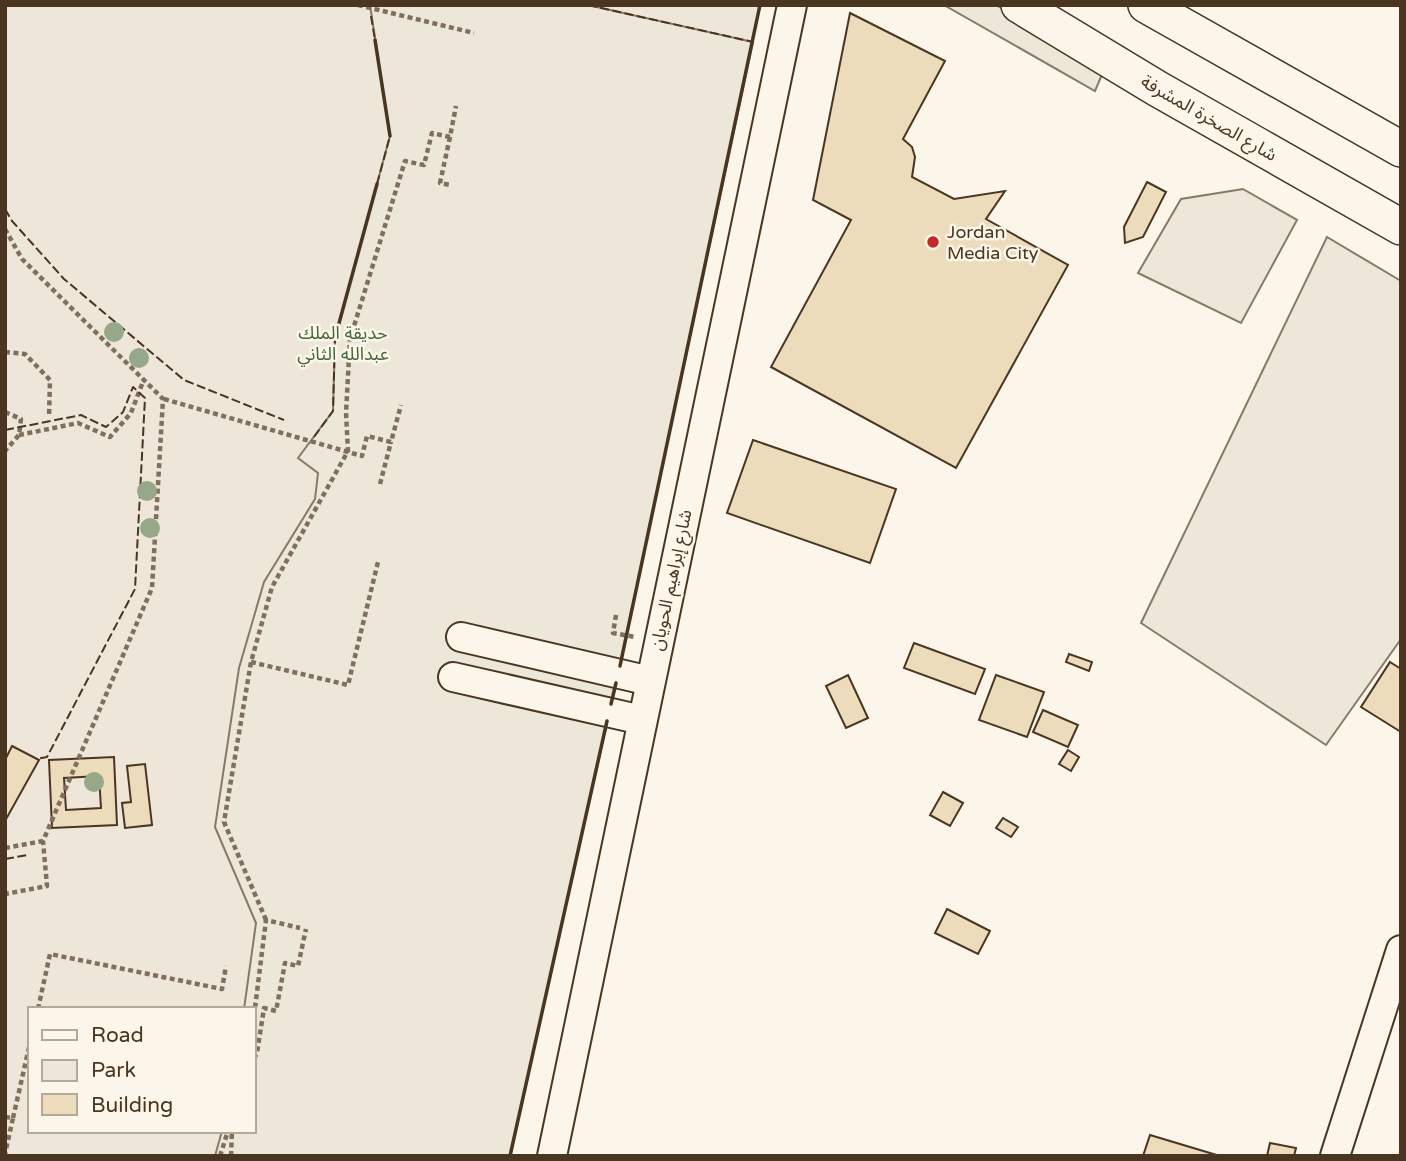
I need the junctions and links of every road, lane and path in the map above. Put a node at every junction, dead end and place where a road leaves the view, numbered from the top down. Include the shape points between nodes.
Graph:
1 (358, 5) edge
2 (792, 5) edge
3 (1019, 5) edge
4 (1146, 5) edge
5 (474, 33) dead end
6 (457, 106) dead end
7 (450, 136) junction
8 (1401, 149) edge
9 (450, 185) dead end
10 (1401, 227) edge
11 (5, 229) edge
12 (5, 352) edge
13 (144, 378) junction
14 (163, 399) junction
15 (401, 405) dead end
16 (5, 413) edge
17 (49, 417) dead end
18 (19, 435) junction
19 (391, 442) junction
20 (5, 451) edge
21 (348, 452) junction
22 (380, 484) dead end
23 (378, 562) dead end
24 (616, 615) dead end
25 (626, 635) dead end
26 (461, 637) dead end
27 (251, 662) junction
28 (453, 677) dead end
29 (650, 681) junction
30 (642, 720) junction
31 (43, 841) junction
32 (5, 848) edge
33 (5, 894) edge
34 (266, 920) junction
35 (1401, 950) edge
36 (226, 965) dead end
37 (38, 1007) edge
38 (255, 1007) edge
39 (28, 1052) edge
40 (256, 1056) edge
41 (5, 1117) edge
42 (13, 1118) junction
43 (229, 1133) edge
44 (230, 1133) edge
45 (5, 1154) edge
46 (220, 1156) edge
47 (232, 1156) edge
48 (552, 1156) edge
49 (1335, 1156) edge

1 - 5 path
2 - 29 street, شارع إبراهيم الحويان
3 - 10 main road, شارع الصخرة المشرفة
4 - 8 main road
6 - 7 path
7 - 9 path via 440,183
7 - 21 path via 432,133 424,165 405,161 350,339
11 - 13 path via 23,259
12 - 17 path via 25,354 50,380
13 - 14 path
13 - 18 path via 131,413 110,437 78,423
14 - 21 path
14 - 31 path via 152,588
15 - 19 path
16 - 18 path via 21,419
18 - 20 path
19 - 21 path via 368,436 362,456
19 - 22 path
21 - 27 path via 272,587
23 - 27 path via 348,685
24 - 25 path via 613,633
26 - 29 street
27 - 34 path via 224,822
28 - 30 street
29 - 30 street, شارع إبراهيم الحويان
30 - 48 street, شارع إبراهيم الحويان
31 - 32 path
31 - 33 path via 47,886
34 - 38 path
34 - 40 path via 303,928 298,966 285,963 276,1010 264,1008
35 - 49 street
36 - 37 path via 222,989 50,954
39 - 42 path
41 - 42 path
42 - 45 path
43 - 46 path
44 - 47 path

